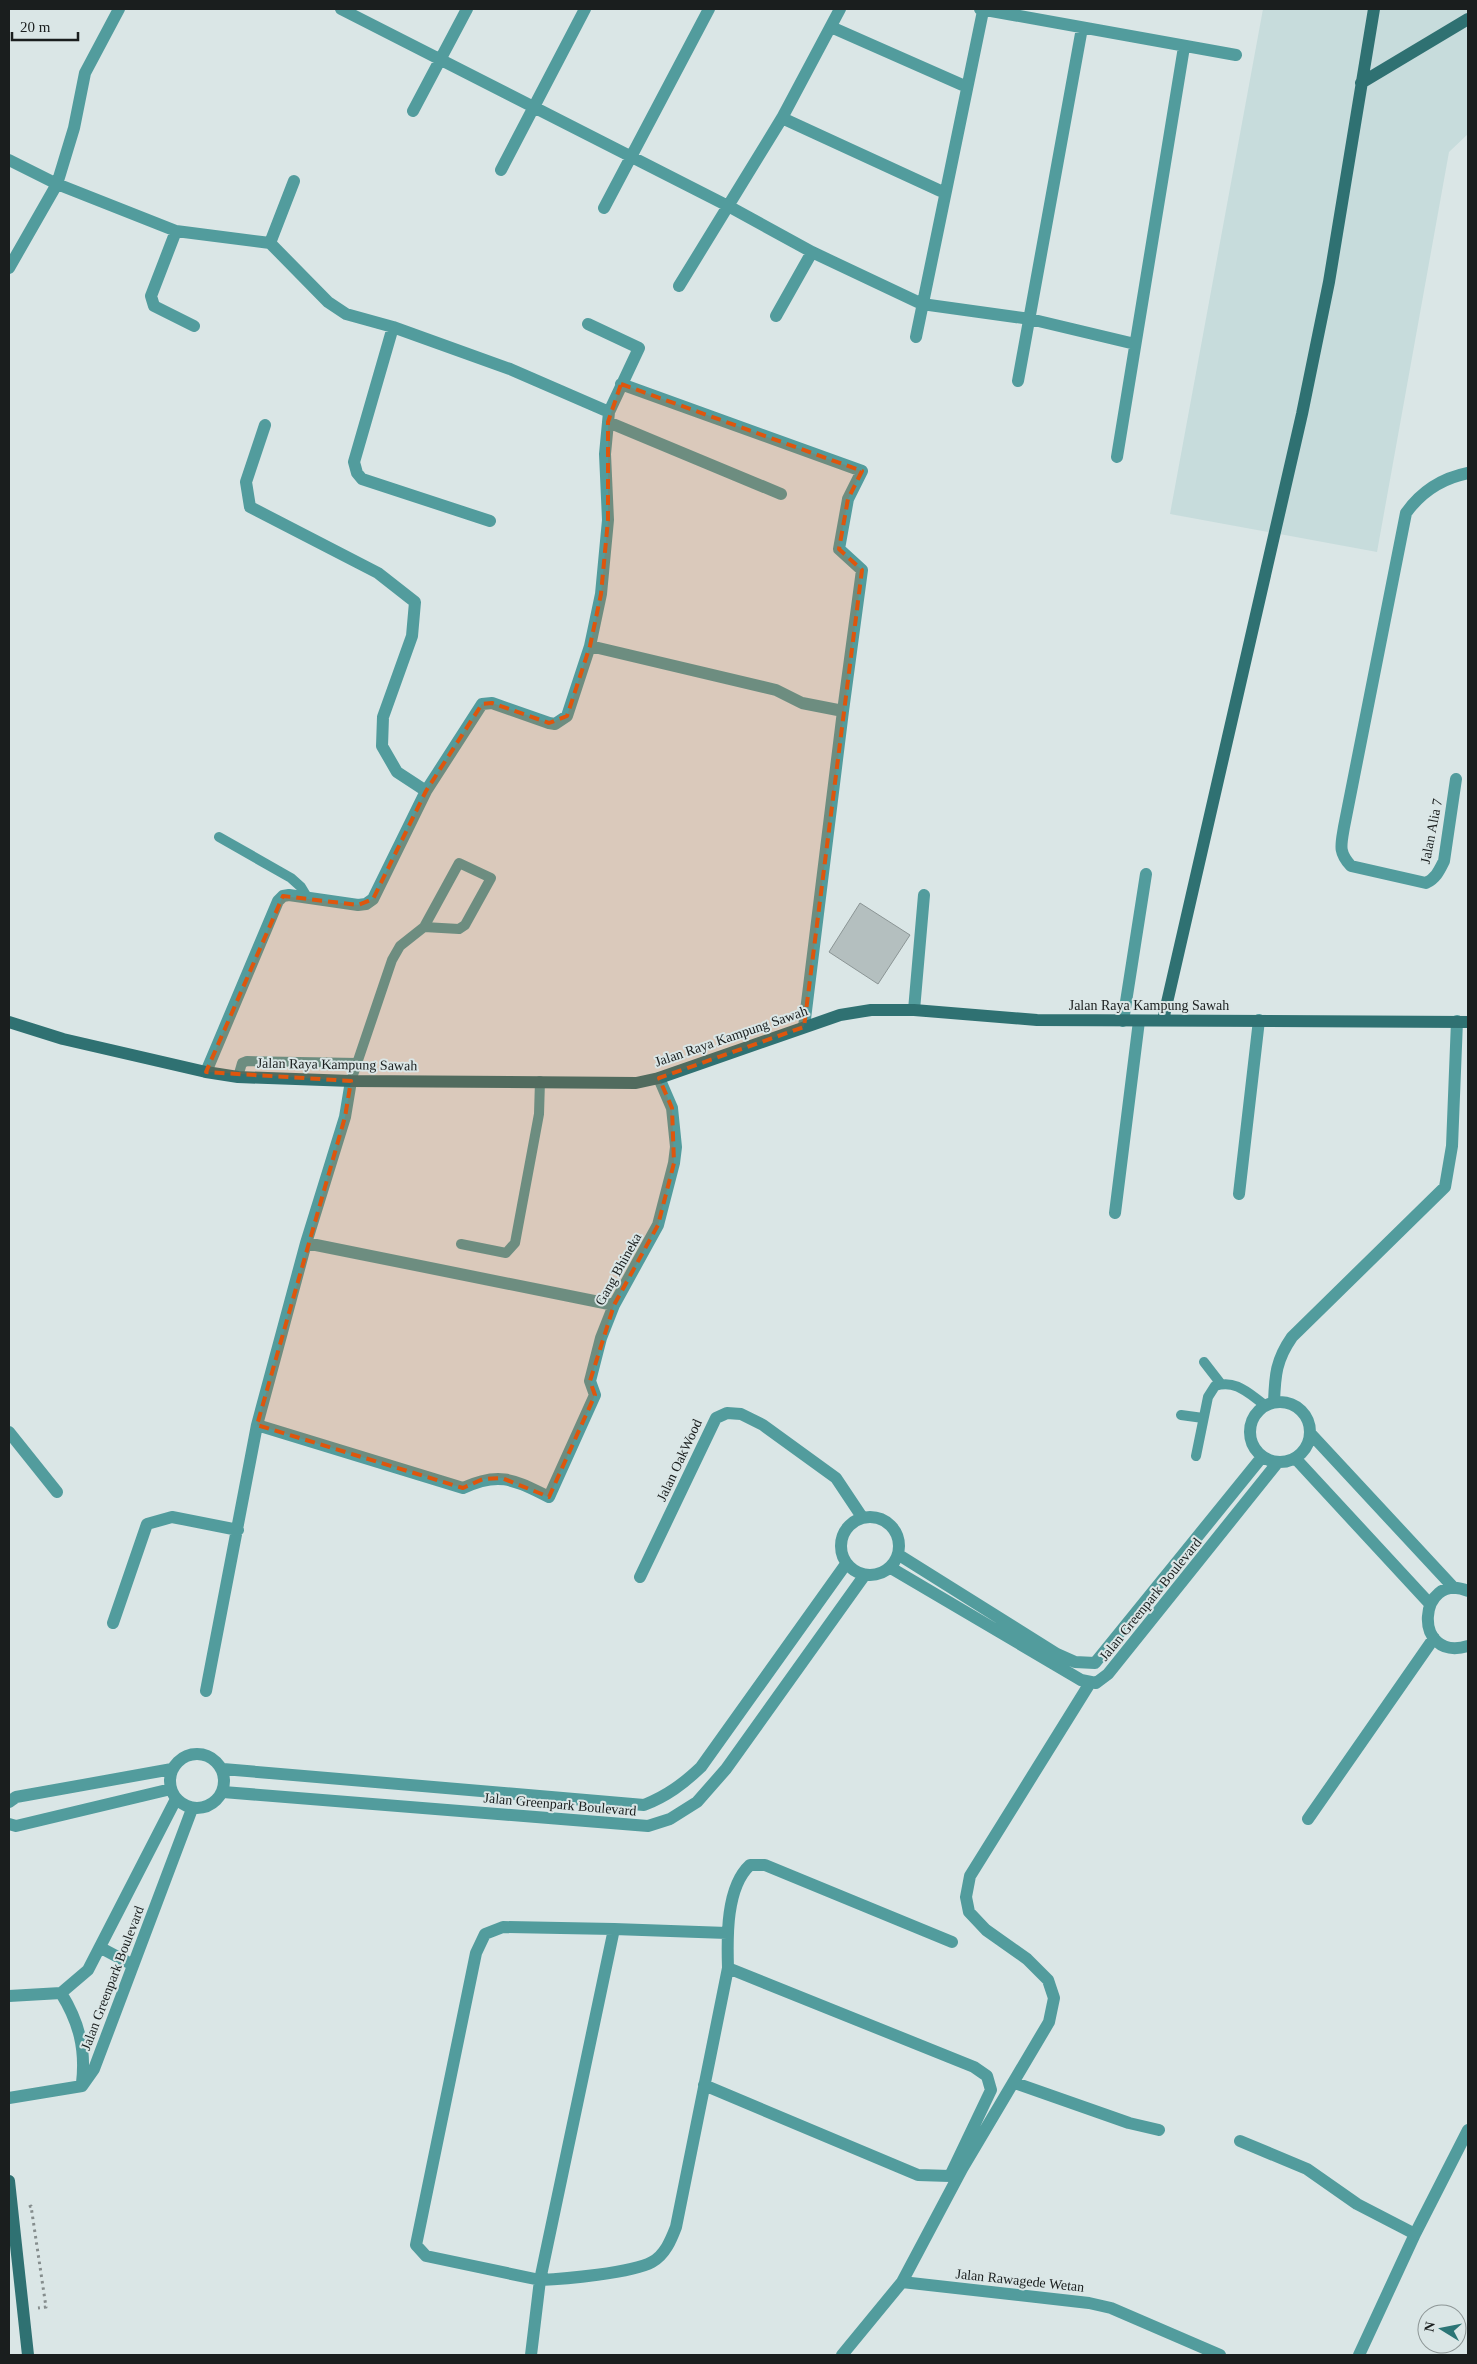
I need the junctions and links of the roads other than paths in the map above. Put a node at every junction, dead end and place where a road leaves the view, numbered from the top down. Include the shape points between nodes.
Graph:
1 (119, 9) edge
2 (343, 9) edge
3 (467, 9) edge
4 (586, 9) edge
5 (709, 9) edge
6 (840, 9) edge
7 (1374, 9) edge
8 (982, 10) edge
9 (1468, 19) edge
10 (831, 27) junction
11 (1082, 28) junction
12 (1184, 47) junction
13 (1236, 55) dead end
14 (440, 60) junction
15 (1361, 83) junction
16 (967, 87) junction
17 (534, 107) junction
18 (413, 111) dead end
19 (782, 118) junction
20 (631, 157) junction
21 (9, 160) edge
22 (501, 170) dead end
23 (294, 182) dead end
24 (57, 184) junction
25 (945, 193) junction
26 (730, 207) junction
27 (604, 208) dead end
28 (176, 231) junction
29 (270, 243) junction
30 (812, 252) junction
31 (9, 268) edge
32 (679, 286) dead end
33 (922, 304) junction
34 (776, 316) dead end
35 (1030, 319) junction
36 (588, 324) dead end
37 (194, 326) dead end
38 (393, 327) junction
39 (916, 337) dead end
40 (1135, 344) junction
41 (1018, 381) dead end
42 (621, 384) junction
43 (608, 417) junction
44 (265, 425) dead end
45 (1117, 457) dead end
46 (1468, 473) edge
47 (781, 494) dead end
48 (490, 521) dead end
49 (590, 646) junction
50 (843, 711) junction
51 (1456, 779) dead end
52 (426, 791) junction
53 (220, 837) dead end
54 (1146, 874) dead end
55 (924, 895) dead end
56 (307, 898) junction
57 (424, 927) junction
58 (914, 1010) junction
59 (1163, 1020) junction
60 (1259, 1020) junction
61 (1123, 1021) junction
62 (1139, 1021) junction
63 (9, 1022) edge
64 (1463, 1022) edge
65 (804, 1026) junction
66 (358, 1063) junction
67 (206, 1072) junction
68 (238, 1077) junction
69 (659, 1078) junction
70 (351, 1081) junction
71 (540, 1081) junction
72 (1238, 1194) dead end
73 (1115, 1213) dead end
74 (306, 1243) junction
75 (461, 1244) dead end
76 (614, 1305) junction
77 (1204, 1362) dead end
78 (1220, 1384) junction
79 (1269, 1404) junction
80 (1180, 1414) dead end
81 (1203, 1418) junction
82 (257, 1425) junction
83 (9, 1432) edge
84 (1310, 1433) junction
85 (1196, 1456) dead end
86 (1262, 1456) junction
87 (1295, 1458) junction
88 (1278, 1462) junction
89 (57, 1492) dead end
90 (862, 1517) junction
91 (238, 1530) junction
92 (899, 1555) junction
93 (846, 1564) junction
94 (891, 1568) junction
95 (864, 1576) junction
96 (640, 1577) dead end
97 (1454, 1588) junction
98 (1468, 1591) edge
99 (1430, 1604) junction
100 (113, 1622) dead end
101 (1434, 1638) junction
102 (1468, 1646) edge
103 (1090, 1683) junction
104 (206, 1691) dead end
105 (172, 1769) junction
106 (223, 1769) junction
107 (310, 1774) junction
108 (223, 1792) junction
109 (173, 1794) junction
110 (307, 1798) junction
111 (9, 1802) edge
112 (192, 1809) junction
113 (1308, 1820) dead end
114 (9, 1824) edge
115 (614, 1929) junction
116 (727, 1933) junction
117 (952, 1942) dead end
118 (101, 1948) junction
119 (133, 1965) junction
120 (728, 1968) junction
121 (61, 1993) junction
122 (9, 1996) edge
123 (1015, 2082) junction
124 (704, 2085) junction
125 (82, 2086) junction
126 (9, 2098) edge
127 (1159, 2130) dead end
128 (1468, 2130) edge
129 (1240, 2141) dead end
130 (9, 2181) edge
131 (1415, 2234) junction
132 (540, 2280) junction
133 (902, 2282) junction
134 (28, 2355) edge
135 (531, 2355) edge
136 (842, 2355) edge
137 (1220, 2355) edge
138 (1359, 2355) edge

1 - 24 street via 85,73 74,128
2 - 14 street
3 - 14 street
4 - 17 street
5 - 20 street
6 - 10 street
7 - 15 street
8 - 11 street
8 - 16 street
9 - 15 street
10 - 16 street
10 - 19 street
11 - 12 street
11 - 35 street
12 - 13 street
12 - 40 street
14 - 17 street
14 - 18 street
15 - 59 street via 1329,282 1302,414
16 - 25 street
17 - 20 street
17 - 22 street
19 - 25 street
19 - 26 street
20 - 26 street
20 - 27 street
21 - 24 street
23 - 29 street
24 - 28 street
24 - 31 street
25 - 33 street
26 - 30 street
26 - 32 street
28 - 29 street
28 - 37 street via 150,296 151,303
29 - 38 street via 328,302 346,314
30 - 33 street
30 - 34 street
33 - 35 street
33 - 39 street
35 - 40 street
35 - 41 street
36 - 42 street via 639,348
38 - 43 street via 510,369
38 - 48 street via 354,462 357,473 362,479
40 - 45 street
42 - 43 street
42 - 50 street via 862,471 848,499 839,549 862,570
43 - 47 street
43 - 49 street via 605,454 608,520 601,594
44 - 52 street via 246,482 250,507 378,573 415,602 412,636 383,717 382,746 396,772
46 - 51 street, Jalan Alia 7 via 1435,486 1414,502 1406,513 1344,827 1343,857 1351,866 1426,883 1432,880 1444,862
49 - 50 street via 776,690 802,703
49 - 52 street via 578,687 563,721 549,723 485,703
50 - 65 street
52 - 56 street via 373,899 358,905
53 - 56 lane via 291,878
54 - 61 street
55 - 58 street
56 - 67 street via 289,895 278,901
57 - 57 lane via 459,929 465,925 491,878 459,863
57 - 66 lane via 400,946 392,960
58 - 61 street, Jalan Raya Kampung Sawah via 1037,1020
58 - 65 street, Jalan Raya Kampung Sawah via 871,1010
59 - 60 street, Jalan Raya Kampung Sawah
59 - 62 street, Jalan Raya Kampung Sawah
60 - 64 street, Jalan Raya Kampung Sawah
60 - 72 street
61 - 62 street, Jalan Raya Kampung Sawah
62 - 73 street
63 - 67 street, Jalan Raya Kampung Sawah via 63,1039
64 - 79 street via 1452,1146 1445,1187 1292,1338 1281,1352
65 - 69 street, Jalan Raya Kampung Sawah
66 - 68 lane via 247,1061 242,1063
66 - 70 lane
67 - 68 street, Jalan Raya Kampung Sawah
68 - 70 street, Jalan Raya Kampung Sawah
69 - 71 street, Jalan Raya Kampung Sawah via 636,1083
69 - 76 street, Gang Bhineka via 672,1108 676,1147 674,1162 658,1225
70 - 71 street, Jalan Raya Kampung Sawah
70 - 74 street via 345,1118
71 - 75 lane via 539,1114 516,1243 506,1253
74 - 76 street
74 - 82 street
76 - 82 street, Gang Bhineka via 590,1381 595,1395 549,1497 502,1478 483,1478 463,1488
77 - 78 lane
78 - 79 lane via 1239,1386
78 - 81 lane via 1211,1390
79 - 84 street via 1292,1404 1300,1409 1309,1424
79 - 86 street via 1252,1420 1250,1430 1255,1449
80 - 81 lane
81 - 85 lane
82 - 91 street
83 - 89 street
84 - 87 street via 1306,1447
84 - 97 street
86 - 88 street
86 - 92 street, Jalan Greenpark Boulevard via 1095,1663 1075,1662 1057,1654
87 - 88 street
87 - 99 street
88 - 103 street, Jalan Greenpark Boulevard via 1108,1674 1102,1680
90 - 92 street via 884,1518 898,1534
90 - 93 street via 846,1527 840,1546
90 - 96 street, Jalan OakWood via 836,1478 763,1425 741,1414 727,1413 716,1418
91 - 100 street via 172,1518 147,1524
91 - 104 street
92 - 94 street
93 - 95 street
93 - 107 street, Jalan Greenpark Boulevard via 701,1767 662,1798 644,1805
94 - 95 street via 879,1575
94 - 103 street
95 - 110 street, Jalan Greenpark Boulevard via 726,1769 697,1802 670,1819 648,1826
97 - 98 street
97 - 99 street via 1440,1592
99 - 101 street via 1428,1627
101 - 102 street via 1454,1648
101 - 113 street
103 - 123 street via 970,1876 966,1897 969,1912 986,1930 1027,1959 1048,1980 1054,1998 1049,2022
105 - 106 street via 182,1758 197,1753 212,1757
105 - 109 street
105 - 111 street via 16,1797
106 - 107 street, Jalan Greenpark Boulevard
106 - 108 street
107 - 110 street
108 - 110 street, Jalan Greenpark Boulevard
108 - 112 street via 210,1806
109 - 112 street
109 - 114 street via 16,1826
109 - 118 street, Jalan Greenpark Boulevard
112 - 119 street, Jalan Greenpark Boulevard
115 - 116 street
115 - 132 street
115 - 132 street via 503,1927 485,1934 476,1953 416,2245 426,2256
116 - 117 street via 741,1873 750,1865 765,1865
116 - 120 street
118 - 119 street
118 - 121 street, Jalan Greenpark Boulevard via 88,1970
119 - 125 street, Jalan Greenpark Boulevard via 94,2069
120 - 124 street
120 - 124 street via 974,2067 987,2076 991,2090 950,2176 934,2177 918,2175
121 - 122 street
121 - 125 street via 79,2028 84,2067
123 - 127 street via 1129,2123
123 - 133 street via 962,2169
124 - 132 street via 676,2227 668,2246 652,2262 567,2279
125 - 126 street
128 - 131 street
129 - 131 street via 1307,2169 1357,2204
130 - 134 street
131 - 138 street
132 - 135 street
133 - 136 street
133 - 137 street, Jalan Rawagede Wetan via 1111,2308

